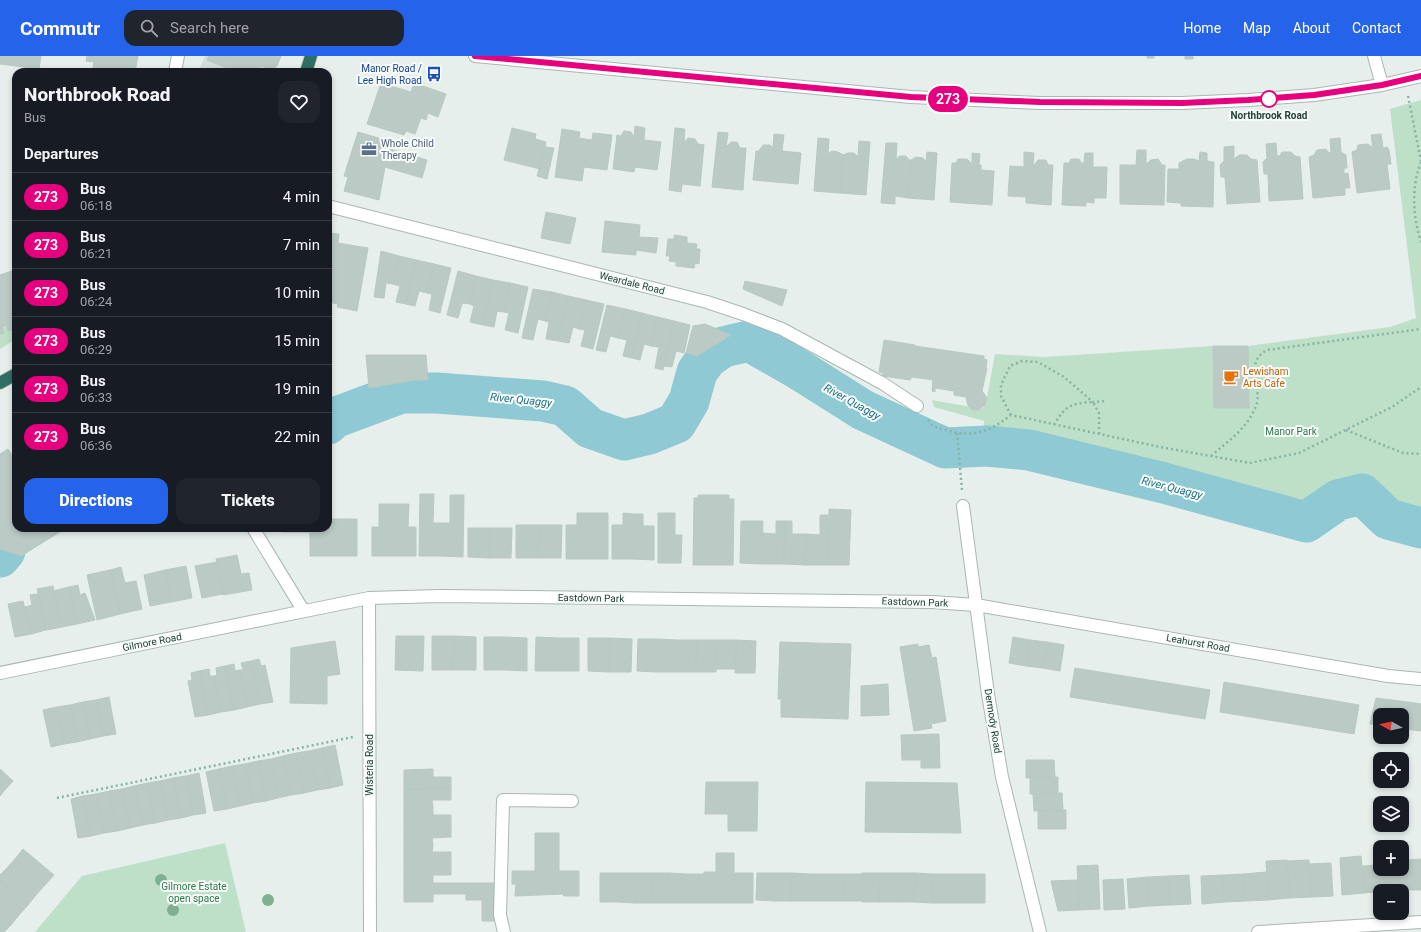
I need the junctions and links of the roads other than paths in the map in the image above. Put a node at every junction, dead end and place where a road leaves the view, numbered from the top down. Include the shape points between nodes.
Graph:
1 (178, 56) edge
2 (311, 56) edge
3 (475, 56) edge
4 (1374, 56) edge
5 (176, 68) edge
6 (307, 68) edge
7 (1421, 76) edge
8 (1382, 85) junction
9 (332, 207) edge
10 (12, 376) edge
11 (0, 383) edge
12 (917, 406) dead end
13 (963, 506) road end
14 (256, 532) edge
15 (369, 598) junction
16 (976, 606) junction
17 (303, 610) junction
18 (0, 673) edge
19 (1421, 679) edge
20 (572, 801) dead end
21 (1421, 922) edge
22 (370, 932) edge
23 (504, 932) edge
24 (1040, 932) edge
25 (1258, 932) edge

1 - 5 street
2 - 6 highway
3 - 8 street via 967,100 1116,103 1248,100 1314,95
4 - 8 street
7 - 8 street
9 - 12 street, Weardale Road via 707,302 744,314 782,330 882,383
10 - 11 highway
13 - 16 street, Dermody Road
14 - 17 street
15 - 16 street, Eastdown Park via 440,596 924,602
15 - 17 street, Eastdown Park
15 - 22 street, Wisteria Road
16 - 19 street, Leahurst Road via 1388,676
16 - 24 street, Dermody Road via 1002,777
17 - 18 street, Gilmore Road
20 - 23 street via 503,800 500,915
21 - 25 street

